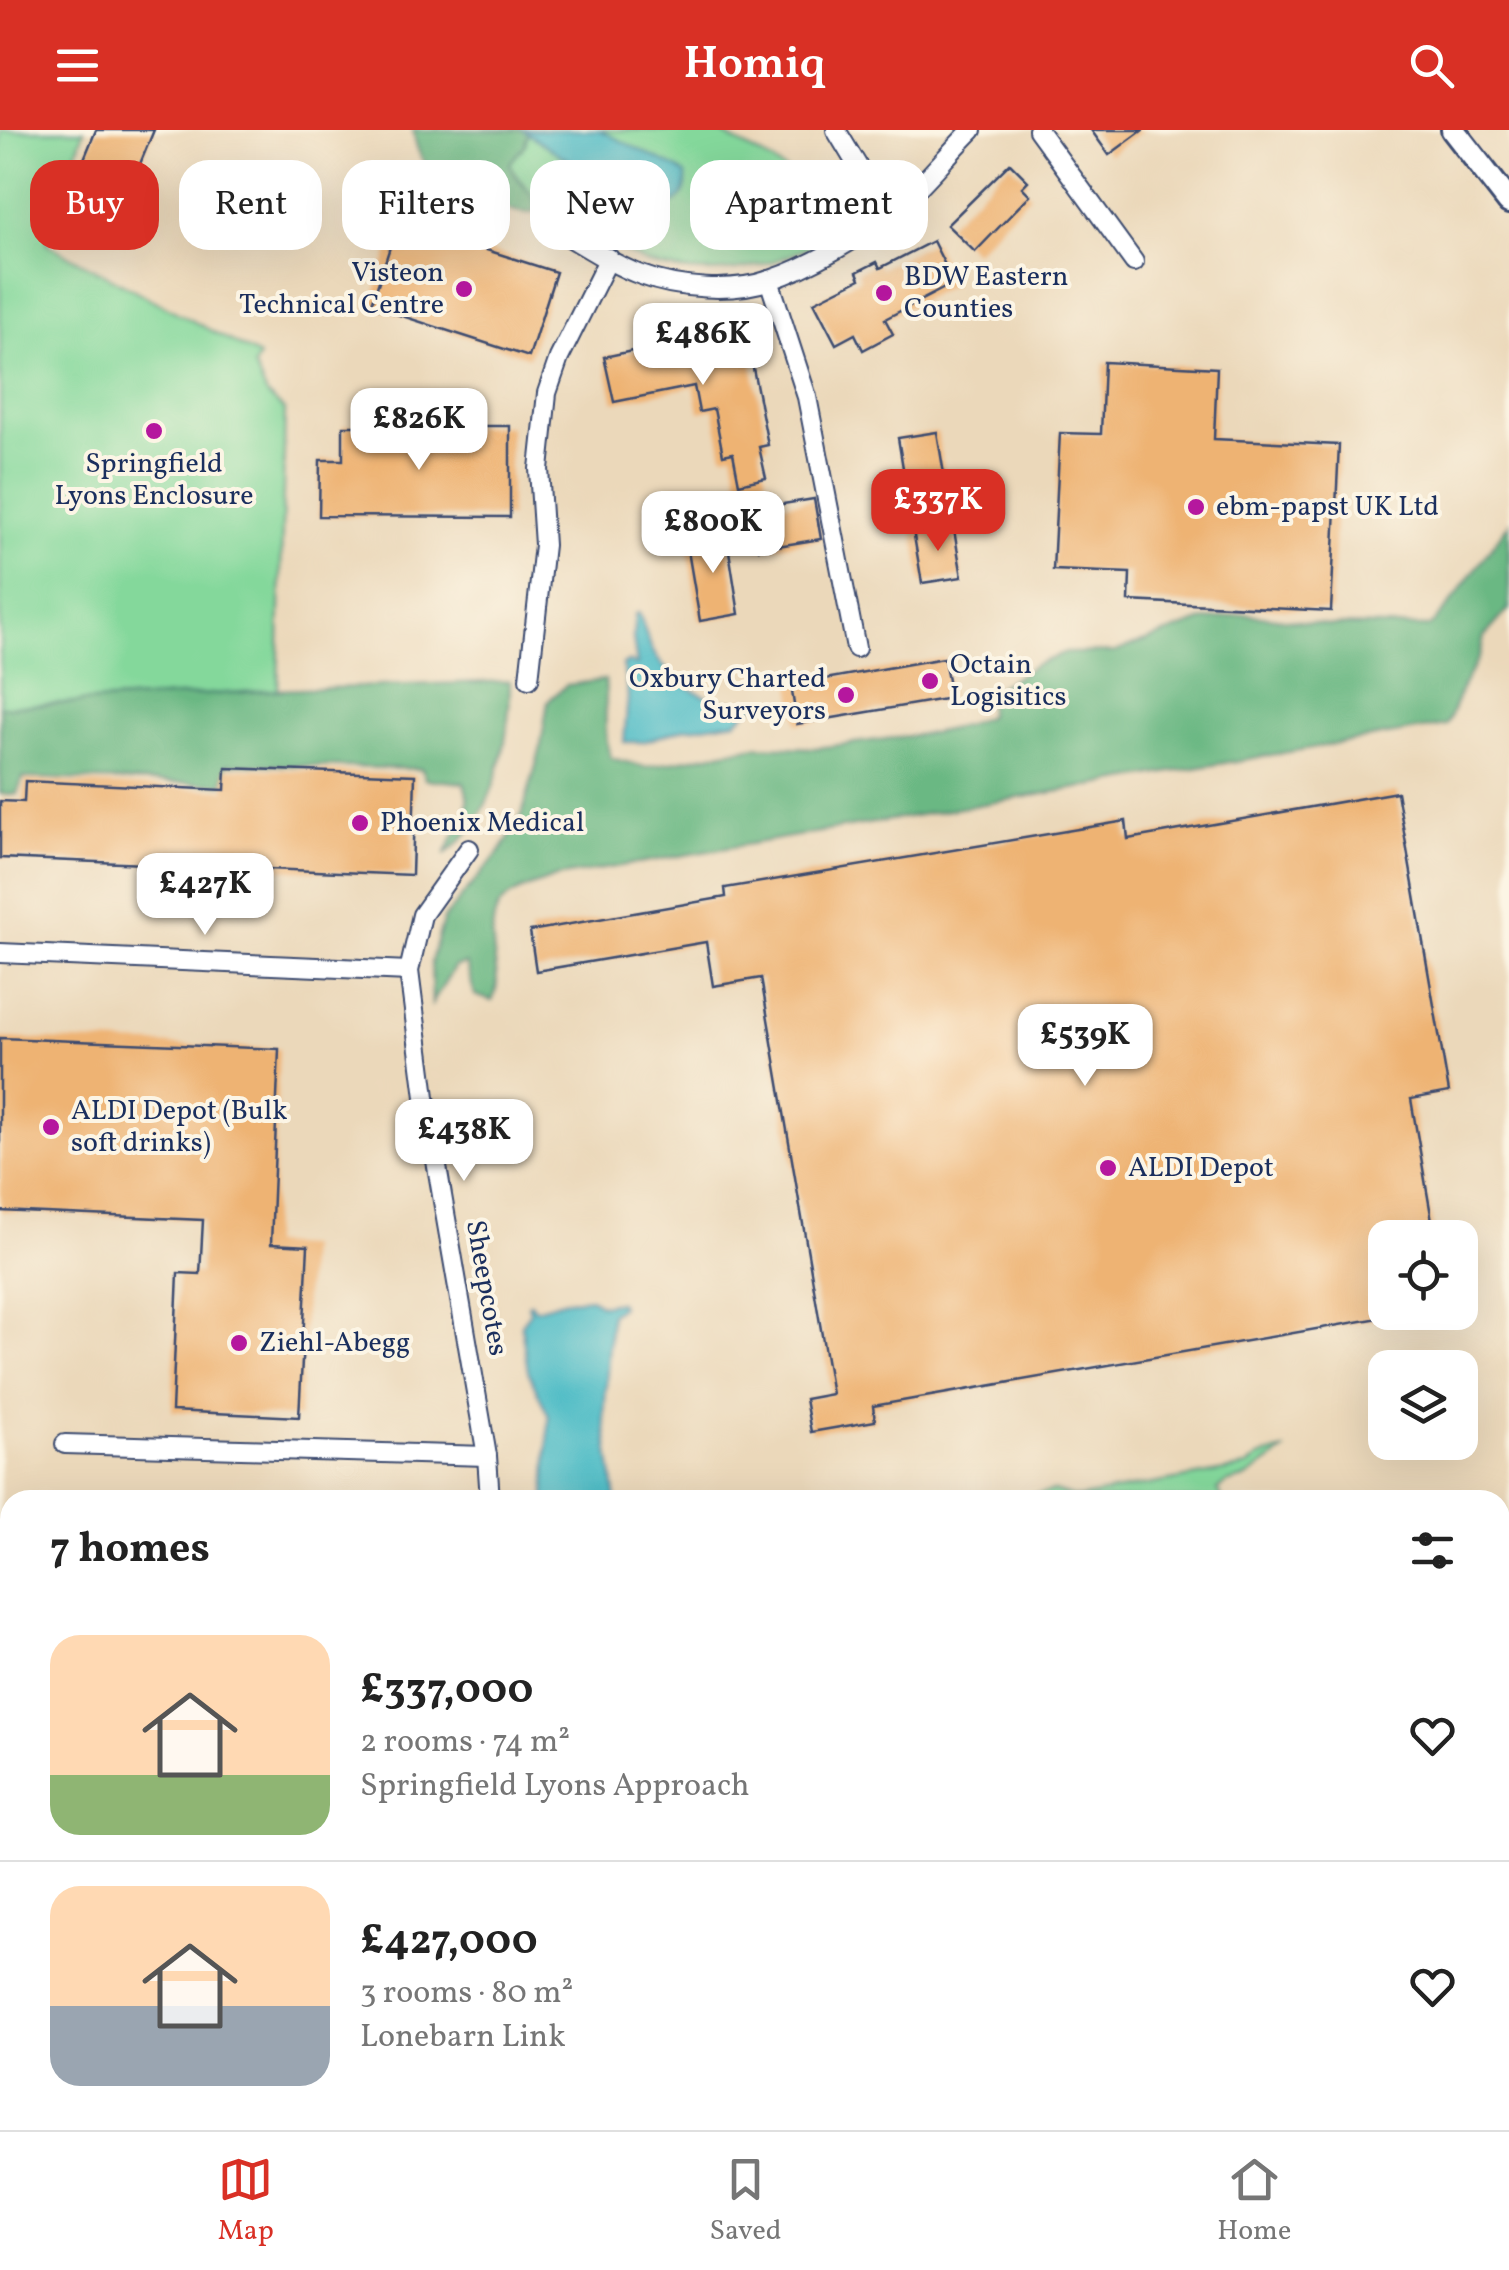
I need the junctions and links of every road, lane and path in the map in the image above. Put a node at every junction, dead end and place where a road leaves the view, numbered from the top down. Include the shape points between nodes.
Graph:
1 (836, 130) edge
2 (972, 130) edge
3 (1038, 130) edge
4 (1453, 130) edge
5 (854, 160) edge
6 (928, 176) edge
7 (1509, 202) edge
8 (595, 250) edge
9 (832, 250) edge
10 (610, 258) junction
11 (1134, 262) dead end
12 (770, 280) junction
13 (856, 648) dead end
14 (528, 679) dead end
15 (469, 849) dead end
16 (0, 953) edge
17 (409, 971) junction
18 (65, 1444) dead end
19 (487, 1456) junction
20 (489, 1490) edge

1 - 5 street
2 - 6 street
3 - 11 street
4 - 7 main road
8 - 10 street
9 - 12 street
10 - 12 street via 641,275 682,284 732,287
10 - 14 street via 547,393 539,469 544,545
12 - 13 street via 807,397
15 - 17 street, Sheepcotes via 422,915
16 - 17 street
17 - 19 street, Sheepcotes
18 - 19 street
19 - 20 street, Sheepcotes

